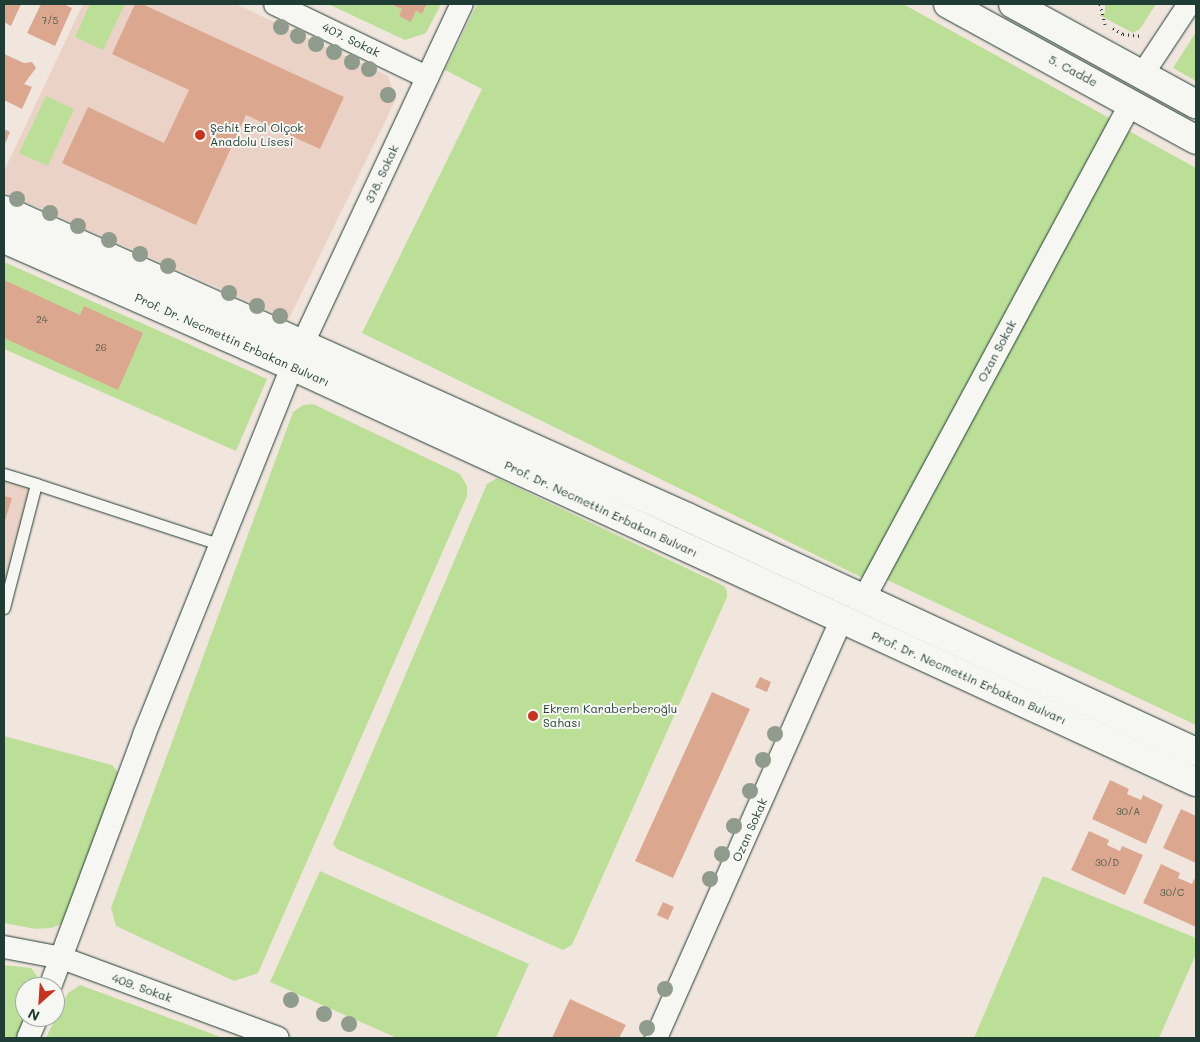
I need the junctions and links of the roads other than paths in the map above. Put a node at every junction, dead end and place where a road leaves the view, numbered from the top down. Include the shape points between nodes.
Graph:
1 (275, 4) edge
2 (462, 4) edge
3 (948, 4) edge
4 (1013, 4) edge
5 (1189, 4) edge
6 (1142, 75) junction
7 (427, 77) junction
8 (1131, 103) junction
9 (1196, 104) edge
10 (1196, 140) edge
11 (4, 210) edge
12 (4, 238) edge
13 (297, 356) junction
14 (4, 474) edge
15 (36, 484) junction
16 (221, 545) junction
17 (866, 600) junction
18 (4, 608) edge
19 (841, 620) junction
20 (1196, 752) edge
21 (1196, 782) edge
22 (4, 947) edge
23 (62, 958) junction
24 (54, 977) edge
25 (278, 1038) edge
26 (656, 1038) edge

1 - 7 street, 407. Sokak
2 - 7 street, 378. Sokak
3 - 8 main road, 5. Cadde
4 - 6 main road
5 - 6 street
6 - 9 main road
7 - 13 street, 378. Sokak
8 - 10 main road, 5. Cadde
8 - 17 street, Ozan Sokak via 869,588
11 - 13 main road, Prof. Dr. Necmettin Erbakan Bulvarı
12 - 13 main road, Prof. Dr. Necmettin Erbakan Bulvarı
13 - 16 street, 378. Sokak
13 - 17 main road, Prof. Dr. Necmettin Erbakan Bulvarı
13 - 19 main road, Prof. Dr. Necmettin Erbakan Bulvarı
14 - 15 lane
15 - 16 lane
15 - 18 lane
16 - 23 street, 378. Sokak via 144,735
17 - 20 main road, Prof. Dr. Necmettin Erbakan Bulvarı
19 - 21 main road, Prof. Dr. Necmettin Erbakan Bulvarı
19 - 26 street, Ozan Sokak
22 - 23 street, 409. Sokak
23 - 24 street, 378. Sokak
23 - 25 street, 409. Sokak

